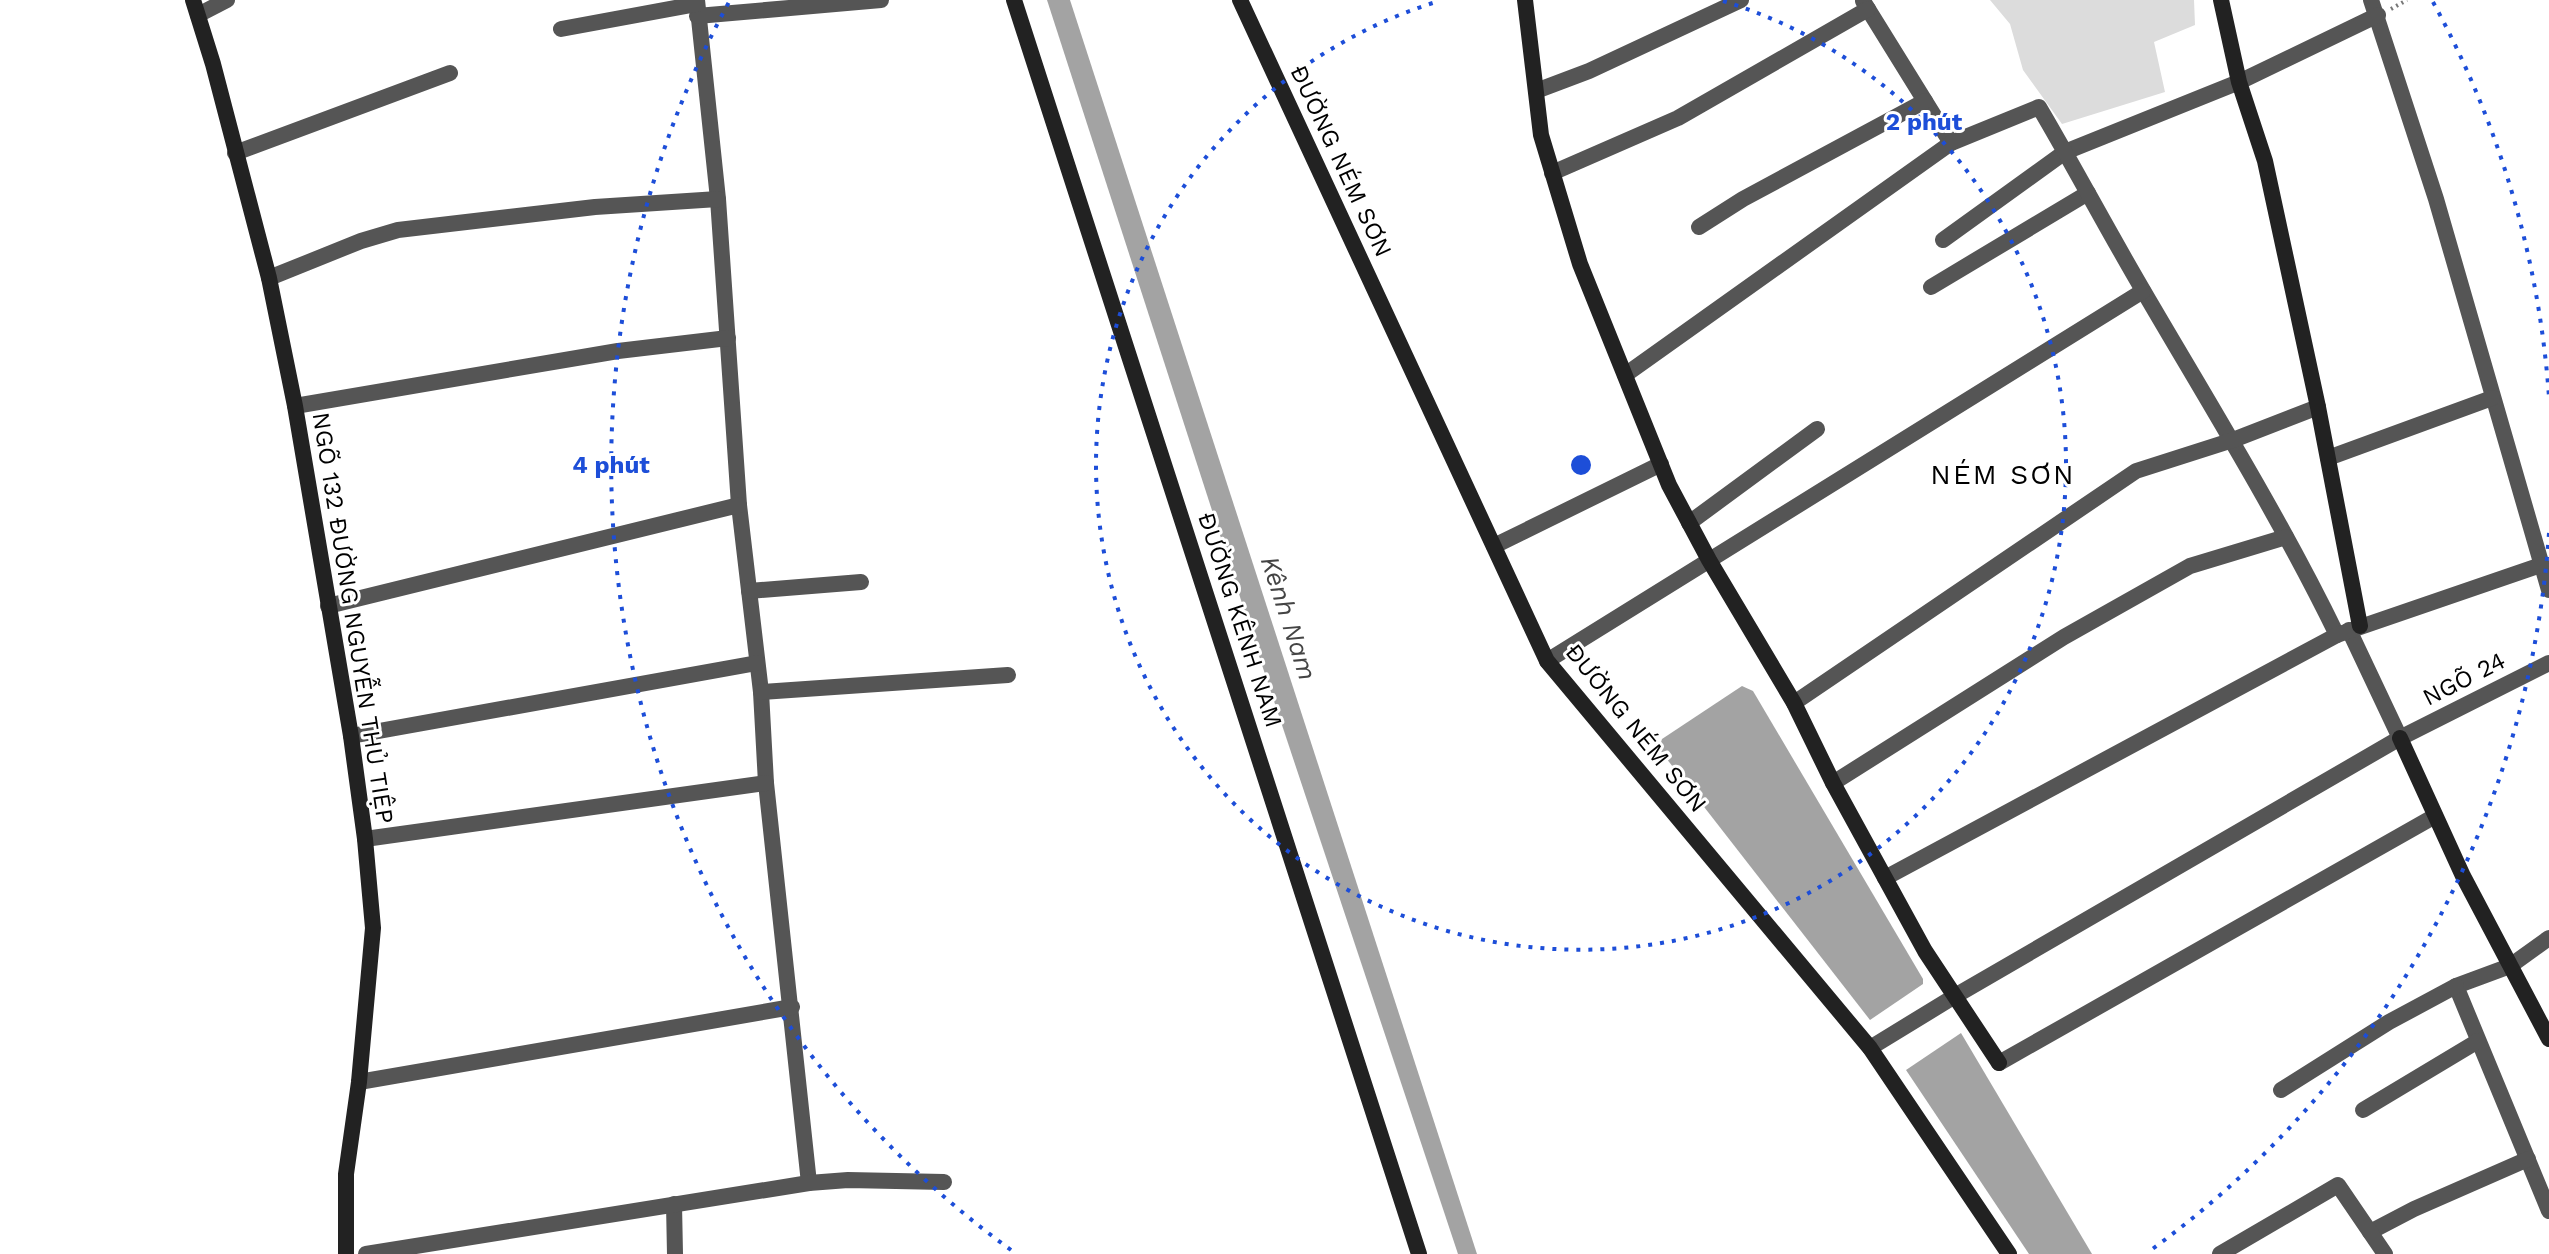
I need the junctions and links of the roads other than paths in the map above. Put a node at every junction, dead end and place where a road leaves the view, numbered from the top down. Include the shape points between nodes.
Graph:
1 (227, 0) edge
2 (881, 0) edge
3 (1014, 0) edge
4 (1240, 0) edge
5 (1525, 0) edge
6 (1741, 0) edge
7 (2221, 0) edge
8 (1865, 4) edge
9 (196, 7) edge
10 (697, 7) edge
11 (2375, 8) edge
12 (561, 29) dead end
13 (450, 73) dead end
14 (2239, 82) junction
15 (1536, 91) junction
16 (1925, 101) junction
17 (1951, 143) junction
18 (2065, 152) junction
19 (235, 153) junction
20 (1552, 173) junction
21 (2088, 193) junction
22 (718, 199) junction
23 (1699, 227) dead end
24 (1943, 240) dead end
25 (269, 278) junction
26 (1931, 287) dead end
27 (2143, 291) junction
28 (728, 338) junction
29 (1625, 375) junction
30 (2492, 398) junction
31 (295, 406) junction
32 (2318, 407) junction
33 (1817, 429) dead end
34 (2233, 440) junction
35 (2328, 458) junction
36 (1661, 464) junction
37 (739, 505) junction
38 (1689, 523) junction
39 (2286, 537) junction
40 (1494, 546) junction
41 (1709, 560) junction
42 (2541, 565) junction
43 (861, 582) dead end
44 (2549, 590) edge
45 (749, 591) junction
46 (328, 606) junction
47 (2349, 630) junction
48 (1547, 661) junction
49 (757, 663) junction
50 (2549, 663) edge
51 (1008, 675) dead end
52 (761, 692) junction
53 (1794, 703) junction
54 (351, 736) junction
55 (2400, 738) junction
56 (766, 783) junction
57 (1833, 783) junction
58 (2435, 816) junction
59 (365, 839) junction
60 (1885, 878) junction
61 (2549, 938) edge
62 (2510, 966) junction
63 (2456, 986) junction
64 (1955, 996) junction
65 (792, 1007) junction
66 (2549, 1039) edge
67 (2478, 1041) junction
68 (1870, 1048) junction
69 (359, 1082) junction
70 (2281, 1090) dead end
71 (2363, 1110) dead end
72 (2528, 1159) junction
73 (944, 1182) dead end
74 (809, 1183) junction
75 (674, 1204) junction
76 (2549, 1211) edge
77 (2370, 1232) junction
78 (346, 1254) edge
79 (366, 1254) edge
80 (675, 1254) edge
81 (1419, 1254) edge
82 (2009, 1254) edge
83 (2220, 1254) edge
84 (2385, 1254) edge

1 - 9 street
2 - 10 street
3 - 81 street, ĐƯỜNG KÊNH NAM
4 - 40 street, ĐƯỜNG NÉM SƠN
5 - 15 street
6 - 15 street
7 - 14 street
8 - 16 street
8 - 20 street via 1678,118
9 - 19 street, NGÕ 132 ĐƯỜNG NGUYỄN THỦ TIỆP
10 - 12 street
10 - 22 street
11 - 14 street
11 - 30 street
13 - 19 street
14 - 18 street
14 - 32 street via 2265,161
15 - 20 street
16 - 17 street
16 - 23 street
17 - 18 street via 2039,107
17 - 29 street
18 - 21 street
18 - 24 street
19 - 25 street, NGÕ 132 ĐƯỜNG NGUYỄN THỦ TIỆP
20 - 29 street via 1580,264
21 - 26 street
21 - 27 street
22 - 25 street via 398,230
22 - 28 street
25 - 31 street, NGÕ 132 ĐƯỜNG NGUYỄN THỦ TIỆP
27 - 34 street
27 - 41 street
28 - 31 street via 618,351
28 - 37 street
29 - 36 street
30 - 35 street
30 - 42 street
31 - 46 street, NGÕ 132 ĐƯỜNG NGUYỄN THỦ TIỆP
32 - 34 street
32 - 35 street
33 - 38 street
34 - 39 street
34 - 53 street via 2136,471
35 - 47 street
36 - 38 street
36 - 40 street
37 - 45 street
37 - 46 street
38 - 41 street
39 - 47 street
39 - 57 street via 2190,566 2064,637
40 - 48 street, ĐƯỜNG NÉM SƠN
41 - 48 street
41 - 53 street
42 - 44 street
42 - 47 street
43 - 45 street
45 - 49 street
46 - 54 street, NGÕ 132 ĐƯỜNG NGUYỄN THỦ TIỆP
47 - 55 street
47 - 60 street
48 - 68 street, ĐƯỜNG NÉM SƠN
49 - 52 street
49 - 54 street
50 - 55 street, NGÕ 24
51 - 52 street
52 - 56 street
53 - 57 street
54 - 59 street, NGÕ 132 ĐƯỜNG NGUYỄN THỦ TIỆP
55 - 58 street
55 - 64 street, NGÕ 24
56 - 59 street
56 - 65 street
57 - 60 street
58 - 62 street
58 - 64 street via 1999,1063
59 - 69 street, NGÕ 132 ĐƯỜNG NGUYỄN THỦ TIỆP via 373,928
60 - 64 street
61 - 62 street
62 - 63 street
62 - 66 street
63 - 67 street
63 - 70 street
64 - 68 street, NGÕ 24
65 - 69 street
65 - 74 street
67 - 71 street
67 - 72 street
68 - 82 street, ĐƯỜNG NÉM SƠN
69 - 78 street, NGÕ 132 ĐƯỜNG NGUYỄN THỦ TIỆP via 346,1174
72 - 76 street
72 - 77 street
73 - 74 street
74 - 75 street
75 - 79 street
75 - 80 street
77 - 83 street via 2338,1185
77 - 84 street

